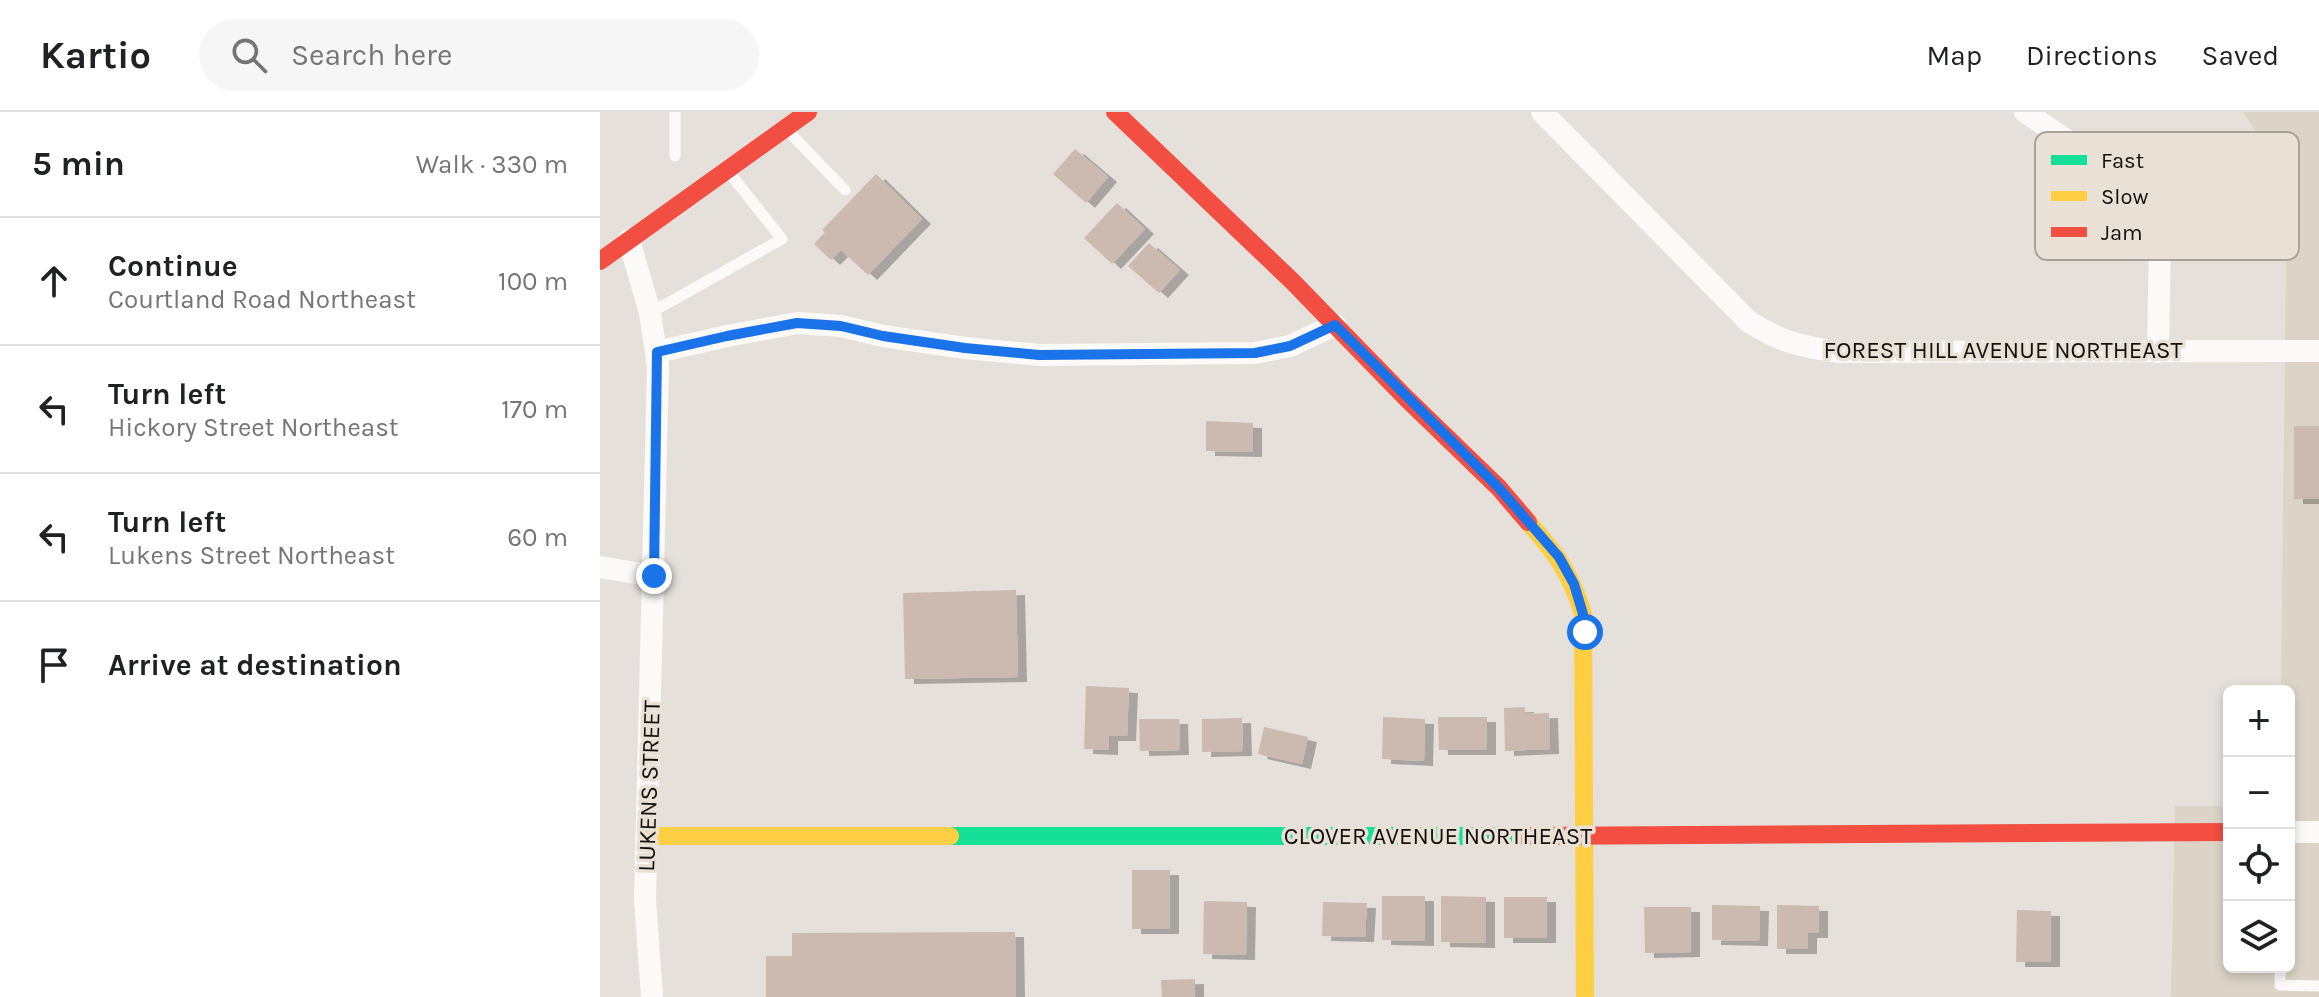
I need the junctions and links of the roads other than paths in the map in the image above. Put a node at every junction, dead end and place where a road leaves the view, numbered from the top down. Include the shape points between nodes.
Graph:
1 (675, 112) edge
2 (808, 112) edge
3 (1115, 112) edge
4 (1542, 112) edge
5 (2025, 112) edge
6 (786, 129) junction
7 (2054, 132) edge
8 (675, 156) dead end
9 (727, 170) junction
10 (845, 190) dead end
11 (629, 240) junction
12 (2160, 260) edge
13 (600, 261) edge
14 (650, 313) junction
15 (1335, 325) junction
16 (2319, 351) edge
17 (657, 352) junction
18 (2158, 352) junction
19 (600, 567) edge
20 (654, 576) junction
21 (2223, 832) edge
22 (2295, 832) edge
23 (2319, 832) edge
24 (647, 836) junction
25 (1584, 836) junction
26 (2280, 973) edge
27 (2319, 986) edge
28 (652, 997) edge
29 (1585, 997) edge

1 - 8 lane
2 - 6 street
3 - 15 street
4 - 18 street, FOREST HILL AVENUE NORTHEAST via 1748,321 1796,346 1839,352
5 - 7 street
6 - 9 street
6 - 10 lane
9 - 11 street
9 - 14 lane via 782,239
11 - 13 street
11 - 14 street, LUKENS STREET
12 - 18 street
14 - 17 street, LUKENS STREET
15 - 17 street via 1290,346 1255,353 1039,355 797,323
15 - 25 street via 1499,488 1559,557 1574,584 1585,632
16 - 18 street, FOREST HILL AVENUE NORTHEAST
17 - 20 street, LUKENS STREET
19 - 20 street
20 - 24 street, LUKENS STREET
21 - 25 street, CLOVER AVENUE NORTHEAST
22 - 23 street
24 - 25 street, CLOVER AVENUE NORTHEAST
24 - 28 street, LUKENS STREET
25 - 29 street
26 - 27 lane via 2280,985

